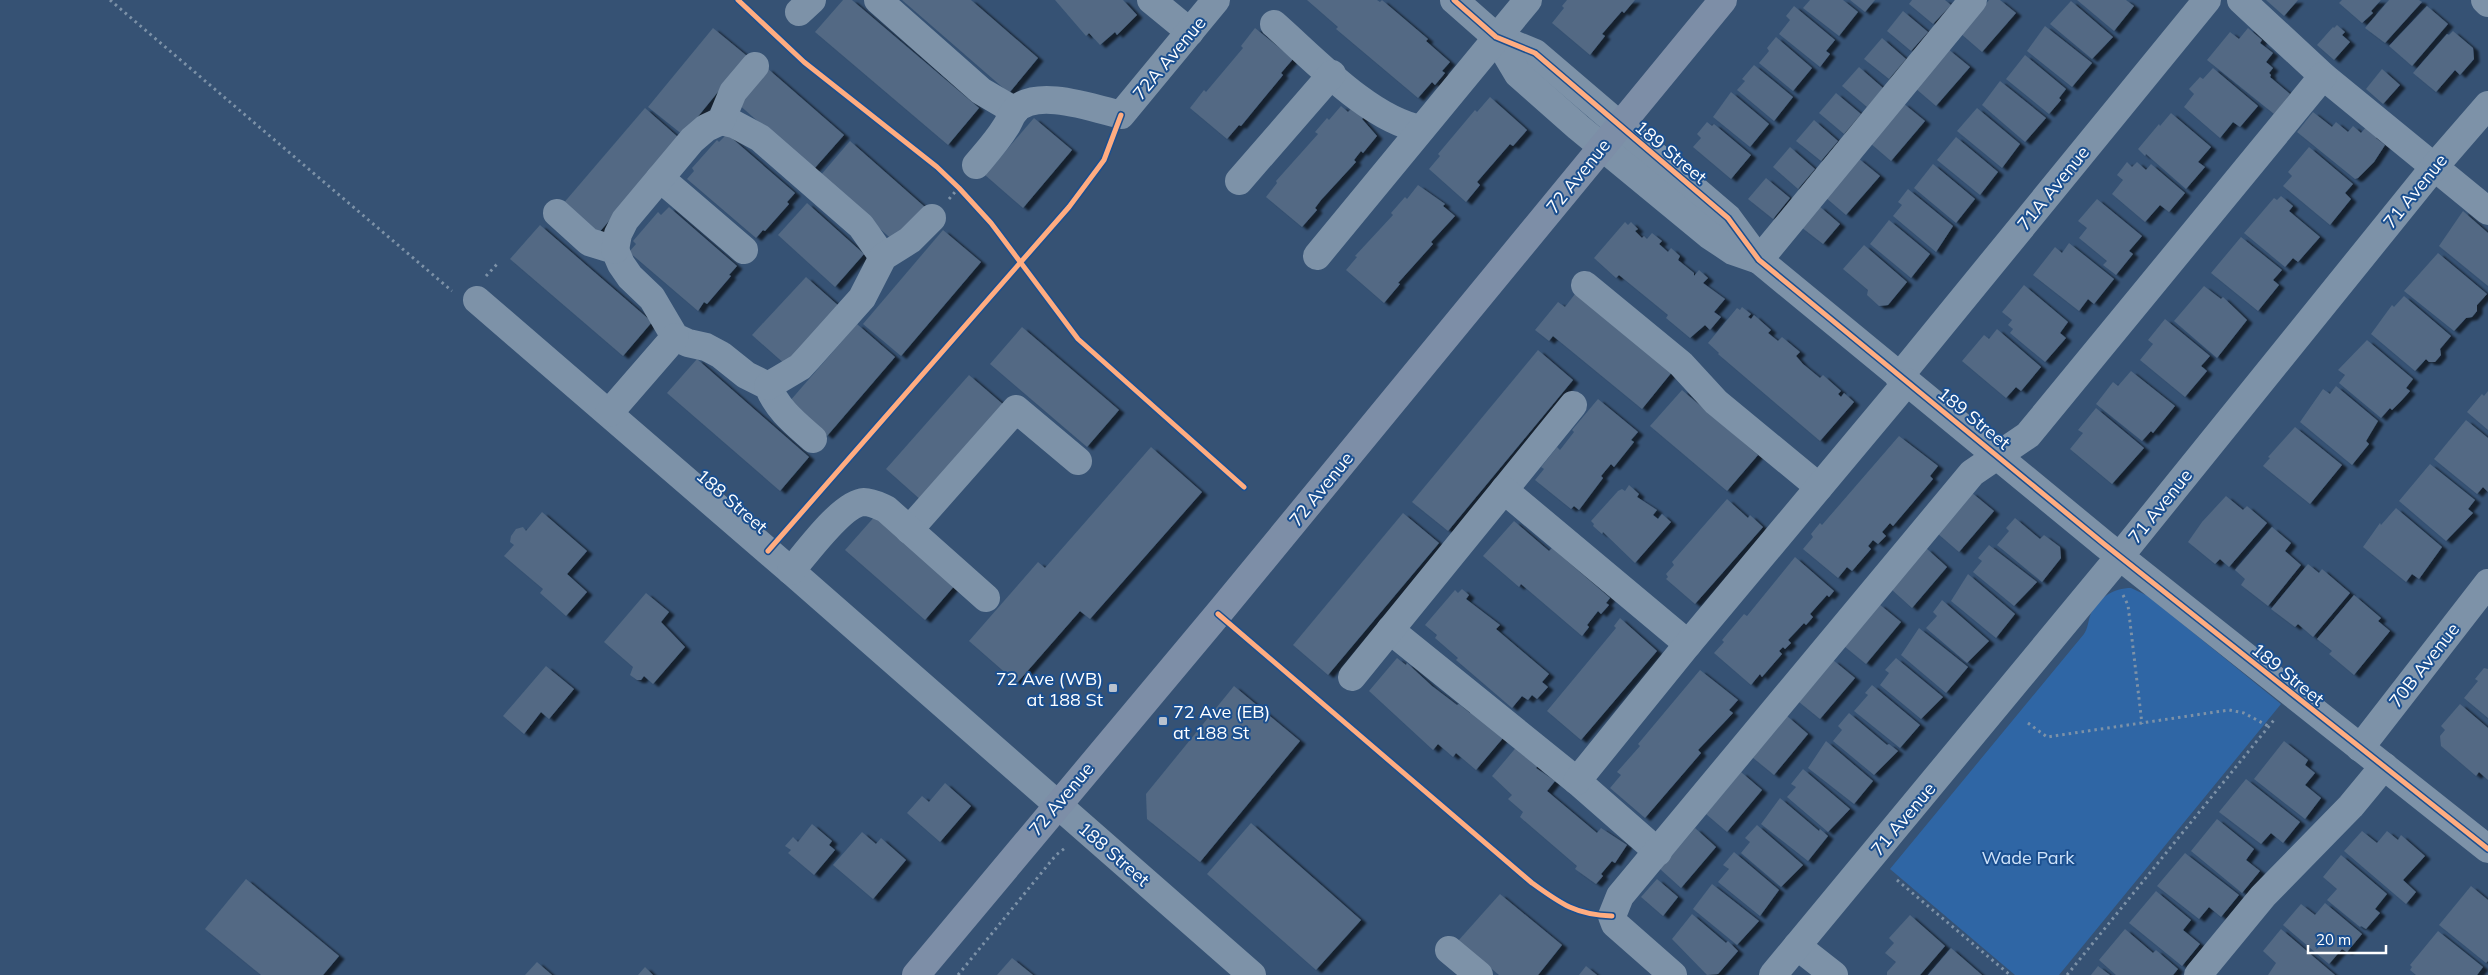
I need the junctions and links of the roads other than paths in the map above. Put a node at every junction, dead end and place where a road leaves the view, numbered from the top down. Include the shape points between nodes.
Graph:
1 (878, 0) edge
2 (1151, 0) edge
3 (1216, 0) edge
4 (1454, 0) edge
5 (1528, 0) edge
6 (1723, 0) edge
7 (1973, 0) edge
8 (2207, 0) edge
9 (2241, 0) edge
10 (2485, 0) edge
11 (2488, 3) edge
12 (1274, 24) dead end
13 (1190, 32) junction
14 (1496, 37) junction
15 (755, 66) dead end
16 (1332, 74) junction
17 (2323, 76) junction
18 (2488, 105) edge
19 (1015, 111) junction
20 (721, 121) junction
21 (1619, 126) junction
22 (1421, 129) junction
23 (1602, 147) junction
24 (976, 164) road end
25 (2435, 166) junction
26 (660, 178) junction
27 (1239, 181) dead end
28 (2488, 211) edge
29 (557, 213) dead end
30 (932, 218) road end
31 (615, 250) junction
32 (744, 250) dead end
33 (1317, 256) dead end
34 (883, 257) junction
35 (1759, 260) junction
36 (1585, 286) dead end
37 (478, 300) road end
38 (675, 337) junction
39 (1903, 380) junction
40 (768, 386) junction
41 (1573, 405) dead end
42 (609, 413) junction
43 (813, 439) dead end
44 (1997, 455) junction
45 (1078, 461) dead end
46 (1819, 487) junction
47 (1504, 490) junction
48 (910, 530) junction
49 (2120, 556) junction
50 (792, 571) junction
51 (2488, 583) edge
52 (986, 598) dead end
53 (1390, 630) junction
54 (1688, 644) junction
55 (1352, 677) dead end
56 (2360, 748) junction
57 (2384, 766) junction
58 (1578, 781) junction
59 (1057, 804) junction
60 (2488, 849) edge
61 (1658, 852) junction
62 (1797, 946) junction
63 (1449, 950) dead end
64 (916, 975) edge
65 (1252, 975) edge
66 (1479, 975) edge
67 (1673, 975) edge
68 (1773, 975) edge
69 (1834, 975) edge
70 (2198, 975) edge

1 - 19 street via 981,91
2 - 13 street
3 - 13 street, 72A Avenue
4 - 14 street, 189 Street
5 - 14 street
6 - 21 main road, 72 Avenue
7 - 35 street
8 - 39 street, 71A Avenue
9 - 17 street
10 - 11 street
12 - 16 street
13 - 19 street, 72A Avenue via 1121,115 1046,100 1022,105
14 - 21 street, 189 Street via 1535,53
14 - 22 street
14 - 23 street, 189 Street via 1518,74
15 - 20 street via 733,92
16 - 22 street via 1382,115
16 - 27 street
17 - 25 street
17 - 44 street via 2028,435
18 - 25 street, 71 Avenue
19 - 24 street
20 - 26 street via 692,140
20 - 34 street via 760,138 861,226
21 - 23 main road, 72 Avenue
21 - 35 street, 189 Street via 1728,218
22 - 33 street
23 - 35 street, 189 Street via 1709,235 1733,251
23 - 59 main road, 72 Avenue via 1223,608
25 - 28 street
25 - 49 street, 71 Avenue
26 - 31 street via 625,220
26 - 32 street
29 - 31 street via 589,242
30 - 34 street via 910,240
31 - 38 street via 630,278 652,298
34 - 40 street via 862,298 812,355
35 - 39 street, 189 Street
36 - 46 street via 1681,364 1716,402
37 - 42 street, 188 Street
38 - 40 street via 706,347
38 - 42 street
39 - 44 street, 189 Street
39 - 46 street, 71A Avenue
40 - 43 street via 782,410
41 - 47 street
42 - 50 street, 188 Street
44 - 49 street, 189 Street
44 - 61 street via 1972,473
45 - 48 street via 1016,409
46 - 54 street, 71A Avenue
47 - 53 street
47 - 54 street
48 - 50 street via 886,509 862,502 848,509
48 - 52 street
49 - 56 street, 189 Street
49 - 62 street, 71 Avenue
50 - 59 street, 188 Street
51 - 56 street, 70B Avenue
53 - 55 street
53 - 58 street
54 - 58 street, 71A Avenue
56 - 57 street, 189 Street
57 - 60 street, 189 Street
57 - 70 street via 2352,806 2240,922
58 - 61 street
59 - 64 main road, 72 Avenue
59 - 65 street, 188 Street
61 - 67 street via 1620,896 1612,916 1620,930
62 - 68 street, 71 Avenue
62 - 69 street
63 - 66 street

